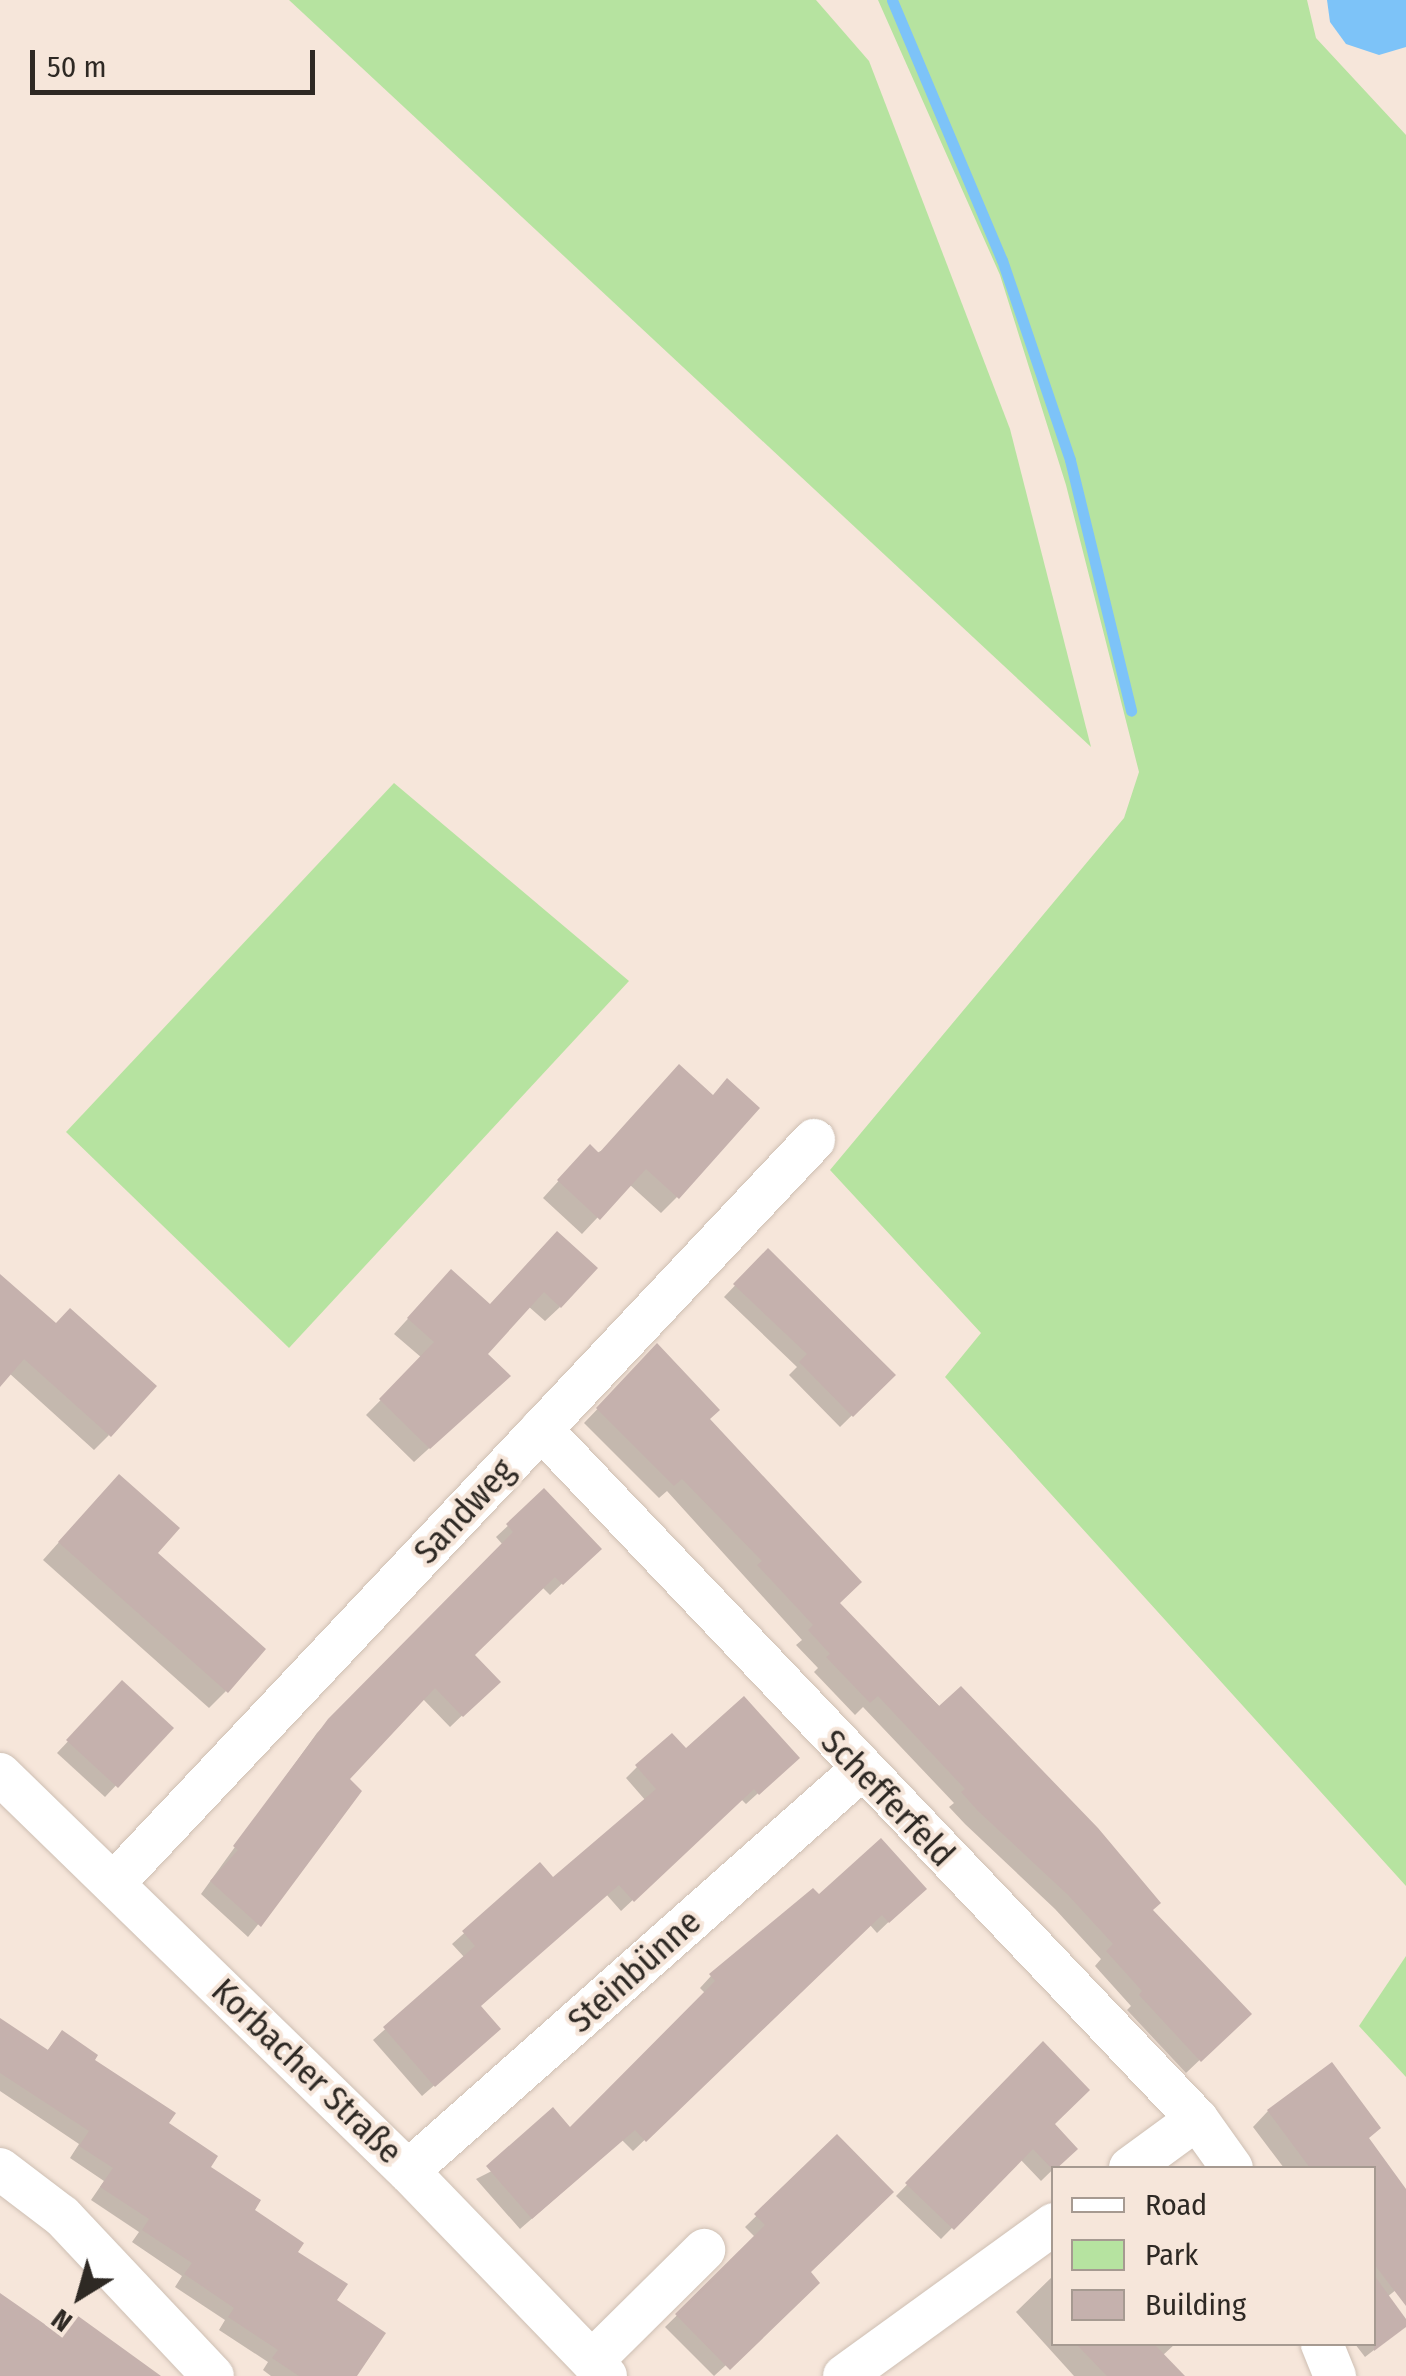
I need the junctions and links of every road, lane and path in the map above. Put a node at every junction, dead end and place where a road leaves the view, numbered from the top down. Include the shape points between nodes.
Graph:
1 (814, 1140) dead end
2 (540, 1430) junction
3 (861, 1770) junction
4 (0, 1774) edge
5 (114, 1882) junction
6 (1197, 2119) junction
7 (1133, 2166) edge
8 (1231, 2166) edge
9 (0, 2169) edge
10 (408, 2171) junction
11 (1051, 2226) edge
12 (704, 2250) dead end
13 (1323, 2346) edge
14 (599, 2369) edge
15 (213, 2376) edge
16 (844, 2376) edge
17 (1335, 2376) edge

1 - 2 street, Sandweg
2 - 3 street, Schefferfeld
2 - 5 street, Sandweg
3 - 6 street, Schefferfeld
3 - 10 street, Steinbünne
4 - 5 street, Korbacher Straße
5 - 10 street, Korbacher Straße
6 - 7 street
6 - 8 street, Schefferfeld
9 - 15 street via 62,2216
10 - 14 street, Korbacher Straße
11 - 16 street
12 - 14 street
13 - 17 street

